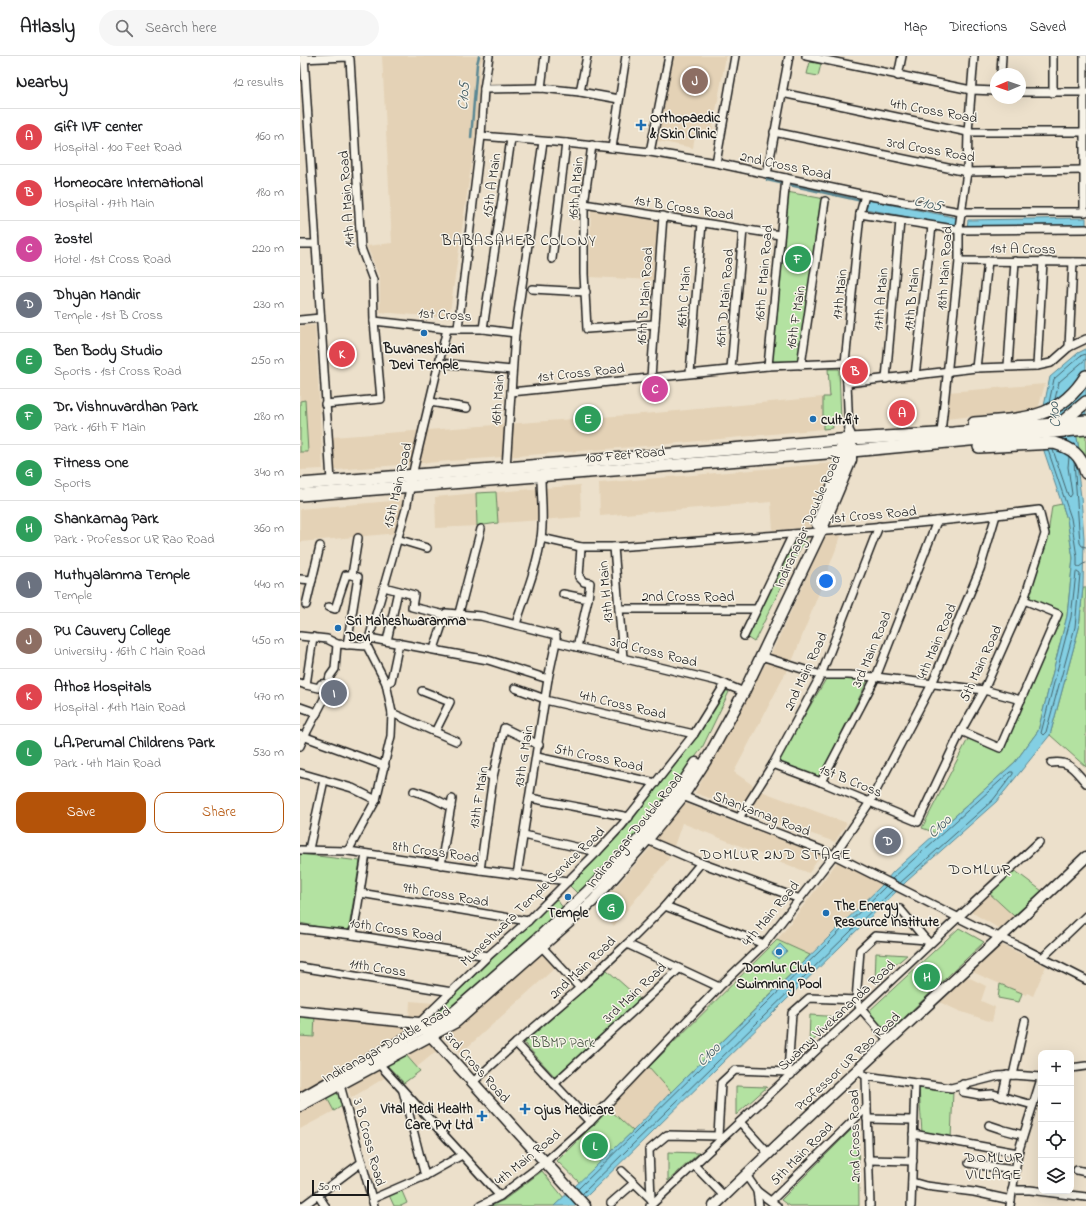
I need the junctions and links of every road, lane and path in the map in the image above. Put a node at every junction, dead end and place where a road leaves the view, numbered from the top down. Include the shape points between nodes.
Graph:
1 (489, 56) edge
2 (545, 56) edge
3 (587, 56) edge
4 (626, 56) edge
5 (669, 56) edge
6 (735, 56) edge
7 (789, 56) edge
8 (806, 56) edge
9 (902, 56) edge
10 (974, 56) edge
11 (1002, 56) edge
12 (1053, 56) edge
13 (1084, 56) edge
14 (302, 58) edge
15 (1001, 68) edge
16 (898, 76) junction
17 (541, 88) junction
18 (484, 89) junction
19 (971, 90) junction
20 (990, 91) edge
21 (580, 92) junction
22 (1026, 92) edge
23 (1085, 92) edge
24 (782, 93) junction
25 (1053, 93) junction
26 (620, 99) junction
27 (774, 132) junction
28 (968, 132) junction
29 (1084, 132) junction
30 (481, 136) junction
31 (511, 139) junction
32 (543, 142) junction
33 (566, 143) junction
34 (592, 145) junction
35 (612, 148) junction
36 (650, 152) junction
37 (716, 163) junction
38 (1084, 170) junction
39 (966, 172) junction
40 (767, 174) junction
41 (786, 181) junction
42 (865, 197) junction
43 (825, 201) dead end
44 (584, 204) junction
45 (861, 211) junction
46 (1085, 212) edge
47 (961, 214) junction
48 (663, 216) junction
49 (900, 221) junction
50 (702, 223) junction
51 (932, 226) junction
52 (960, 229) junction
53 (1086, 229) edge
54 (743, 230) junction
55 (780, 235) junction
56 (300, 244) edge
57 (315, 244) junction
58 (552, 259) dead end
59 (959, 261) junction
60 (988, 261) junction
61 (1015, 261) junction
62 (1043, 261) junction
63 (1073, 262) junction
64 (1086, 262) edge
65 (532, 289) dead end
66 (586, 292) junction
67 (320, 318) junction
68 (300, 320) edge
69 (374, 321) junction
70 (655, 324) junction
71 (458, 328) junction
72 (446, 329) junction
73 (483, 329) junction
74 (514, 333) junction
75 (1086, 338) edge
76 (1069, 347) junction
77 (439, 363) junction
78 (845, 363) junction
79 (801, 365) junction
80 (768, 366) junction
81 (1008, 366) junction
82 (1037, 366) junction
83 (976, 368) junction
84 (732, 369) junction
85 (512, 370) junction
86 (948, 372) junction
87 (690, 373) junction
88 (915, 376) junction
89 (1086, 376) edge
90 (651, 377) junction
91 (886, 379) junction
92 (847, 383) junction
93 (511, 392) junction
94 (430, 402) junction
95 (1086, 402) edge
96 (325, 404) junction
97 (467, 408) dead end
98 (1086, 421) edge
99 (1060, 423) junction
100 (1086, 430) edge
101 (941, 434) junction
102 (1035, 434) junction
103 (848, 437) junction
104 (953, 438) junction
105 (852, 451) junction
106 (840, 452) junction
107 (506, 468) junction
108 (1086, 473) edge
109 (413, 476) junction
110 (541, 476) junction
111 (331, 481) junction
112 (300, 484) edge
113 (411, 487) junction
114 (300, 495) edge
115 (1039, 510) joint
116 (996, 515) junction
117 (936, 521) junction
118 (879, 526) junction
119 (481, 529) dead end
120 (817, 532) junction
121 (793, 534) junction
122 (358, 538) dead end
123 (541, 538) junction
124 (397, 539) junction
125 (320, 546) dead end
126 (581, 547) junction
127 (614, 547) junction
128 (427, 548) dead end
129 (352, 575) junction
130 (300, 579) edge
131 (312, 580) junction
132 (384, 587) junction
133 (398, 591) junction
134 (563, 594) dead end
135 (588, 600) junction
136 (1024, 600) junction
137 (306, 605) dead end
138 (329, 606) dead end
139 (619, 609) junction
140 (757, 609) junction
141 (459, 613) junction
142 (445, 615) junction
143 (516, 624) junction
144 (300, 636) edge
145 (744, 636) dead end
146 (313, 637) junction
147 (369, 638) junction
148 (387, 641) junction
149 (556, 642) junction
150 (399, 643) junction
151 (337, 644) junction
152 (347, 645) junction
153 (367, 646) junction
154 (577, 647) junction
155 (434, 649) junction
156 (761, 656) junction
157 (623, 658) junction
158 (821, 675) junction
159 (876, 677) junction
160 (548, 679) junction
161 (328, 683) junction
162 (386, 683) junction
163 (303, 684) edge
164 (725, 684) junction
165 (932, 684) junction
166 (515, 688) dead end
167 (984, 690) junction
168 (422, 691) dead end
169 (741, 691) junction
170 (545, 700) junction
171 (1021, 700) junction
172 (300, 707) edge
173 (317, 713) junction
174 (392, 713) junction
175 (961, 731) junction
176 (435, 732) junction
177 (694, 734) junction
178 (302, 736) edge
179 (456, 741) dead end
180 (539, 745) junction
181 (300, 746) edge
182 (537, 757) junction
183 (1051, 762) dead end
184 (773, 764) junction
185 (385, 766) junction
186 (300, 773) edge
187 (485, 773) dead end
188 (493, 777) junction
189 (324, 780) junction
190 (821, 782) junction
191 (656, 783) junction
192 (1086, 783) edge
193 (414, 791) dead end
194 (679, 795) junction
195 (452, 798) dead end
196 (530, 798) junction
197 (376, 800) junction
198 (870, 802) junction
199 (450, 807) junction
200 (629, 817) junction
201 (739, 818) junction
202 (918, 822) joint
203 (524, 835) junction
204 (647, 840) junction
205 (1039, 842) dead end
206 (300, 850) edge
207 (309, 850) junction
208 (348, 851) junction
209 (598, 852) junction
210 (366, 854) junction
211 (834, 855) junction
212 (1086, 857) edge
213 (701, 863) junction
214 (441, 865) junction
215 (480, 870) junction
216 (517, 875) junction
217 (568, 881) junction
218 (360, 893) junction
219 (800, 899) junction
220 (665, 906) junction
221 (900, 909) dead end
222 (1086, 916) edge
223 (958, 918) junction
224 (528, 921) junction
225 (300, 929) edge
226 (353, 935) junction
227 (1000, 938) junction
228 (928, 942) junction
229 (627, 944) junction
230 (764, 944) junction
231 (542, 947) junction
232 (488, 956) junction
233 (1042, 958) junction
234 (300, 967) edge
235 (679, 969) junction
236 (1086, 980) edge
237 (719, 987) junction
238 (580, 988) junction
239 (452, 992) junction
240 (856, 1000) junction
241 (861, 1009) junction
242 (300, 1011) edge
243 (1025, 1021) dead end
244 (425, 1029) junction
245 (889, 1041) junction
246 (516, 1043) junction
247 (379, 1064) junction
248 (1086, 1066) edge
249 (1074, 1068) edge
250 (856, 1070) junction
251 (789, 1073) junction
252 (1010, 1075) junction
253 (866, 1076) junction
254 (1038, 1078) edge
255 (473, 1082) junction
256 (915, 1083) junction
257 (554, 1084) junction
258 (963, 1084) junction
259 (340, 1085) junction
260 (1039, 1086) edge
261 (402, 1090) junction
262 (1002, 1097) junction
263 (300, 1099) edge
264 (1033, 1105) junction
265 (300, 1106) edge
266 (866, 1107) junction
267 (867, 1119) junction
268 (914, 1120) junction
269 (590, 1122) junction
270 (740, 1122) junction
271 (989, 1124) dead end
272 (913, 1134) junction
273 (1023, 1135) junction
274 (719, 1138) junction
275 (768, 1153) junction
276 (1018, 1153) junction
277 (462, 1154) junction
278 (868, 1160) junction
279 (912, 1161) junction
280 (362, 1162) junction
281 (545, 1162) junction
282 (969, 1163) dead end
283 (694, 1165) junction
284 (1015, 1170) junction
285 (1076, 1170) dead end
286 (622, 1171) dead end
287 (1086, 1172) edge
288 (746, 1175) junction
289 (425, 1176) junction
290 (634, 1182) junction
291 (912, 1182) junction
292 (1012, 1190) junction
293 (758, 1191) junction
294 (318, 1195) junction
295 (500, 1196) junction
296 (724, 1196) junction
297 (1086, 1197) edge
298 (652, 1202) edge
299 (373, 1203) edge
300 (611, 1203) dead end
301 (1010, 1203) edge
302 (774, 1204) edge
303 (303, 1206) edge
304 (325, 1206) edge
305 (480, 1206) edge
306 (586, 1206) edge
307 (714, 1206) edge
308 (759, 1206) edge
309 (870, 1206) edge
310 (911, 1206) edge

1 - 18 street
2 - 17 street
3 - 21 street
4 - 26 street
5 - 36 street
6 - 37 street
7 - 24 street
8 - 16 street
9 - 16 street
10 - 19 street, 18th Main Road
11 - 15 street
12 - 25 street
13 - 23 street
14 - 57 street
14 - 69 street, 14th A Main Road via 348,57 352,62 361,248 373,280
16 - 19 street
17 - 18 street
17 - 21 street
18 - 30 street
19 - 20 street
19 - 28 street, 18th Main Road
21 - 26 street
22 - 25 street
23 - 25 street
23 - 29 street
24 - 27 street
24 - 28 street, 4th Cross Road
26 - 35 street
27 - 39 street, 3rd Cross Road
27 - 40 street
28 - 29 street, 4th Cross Road
28 - 39 street, 18th Main Road
29 - 38 street
30 - 31 street, 2nd Cross Road
30 - 71 street
31 - 32 street, 2nd Cross Road
31 - 73 street, 15th A Main
32 - 33 street, 2nd Cross Road
32 - 74 street, 16th Main
33 - 34 street, 2nd Cross Road
33 - 58 street
34 - 35 street, 2nd Cross Road
34 - 44 street, 16th A Main
35 - 36 street, 2nd Cross Road
36 - 37 street, 2nd Cross Road
37 - 40 street, 2nd Cross Road
38 - 39 street, 3rd Cross Road
38 - 46 street
39 - 47 street, 18th Main Road
40 - 41 street, 2nd Cross Road
41 - 42 street, 2nd Cross Road
41 - 55 street, 16th E Main Road
42 - 45 street, 17th Main
42 - 47 street, 2nd Cross Road
43 - 79 street, 16th F Main
44 - 48 street, 1st B Cross Road
44 - 66 street, 16th A Main
45 - 49 street
45 - 78 street, 17th Main
46 - 47 street, 2nd Cross Road
47 - 52 street, 18th Main Road
48 - 50 street, 1st B Cross Road
48 - 70 street, 16th B Main Road
49 - 51 street
49 - 91 street, 17th A Main
50 - 54 street, 1st B Cross Road
50 - 87 street, 16th C Main
51 - 52 street
51 - 88 street, 17th B Main
52 - 53 street
52 - 59 street, 18th Main Road
54 - 55 street, 1st B Cross Road
54 - 84 street, 16th D Main Road
55 - 80 street, 16th E Main Road
56 - 57 street
57 - 67 street
59 - 60 street, 1st A Cross
59 - 86 street, 18th Main Road
60 - 61 street, 1st A Cross
60 - 83 street
61 - 62 street, 1st A Cross
61 - 81 street
62 - 63 street, 1st A Cross
62 - 82 street
63 - 64 street, 1st A Cross
63 - 76 street
65 - 66 street
66 - 70 street, 16th A Main via 587,329
67 - 68 street
67 - 96 street
69 - 72 street, 1st Cross
69 - 96 street, 14th A Main Road via 381,398
70 - 90 street, 16th B Main Road
71 - 72 street, 1st Cross
71 - 73 street, 1st Cross
72 - 77 street, 15th Main Road
73 - 74 street, 1st Cross
74 - 85 street, 16th Main
75 - 76 street
76 - 82 street via 1051,363
77 - 85 street
77 - 94 street, 15th Main Road
78 - 79 street, 1st Cross Road
78 - 92 street, 17th Main
79 - 80 street, 1st Cross Road
80 - 84 street, 1st Cross Road
81 - 82 street
81 - 83 street
83 - 86 street
84 - 87 street, 1st Cross Road
85 - 93 street, 16th Main
86 - 88 street
86 - 101 street, 18th Main Road
87 - 90 street, 1st Cross Road
88 - 91 street
89 - 104 main road via 1071,396 1040,415 962,424
90 - 93 street, 1st Cross Road
91 - 92 street
92 - 103 street, 17th Main
93 - 107 street, 16th Main
94 - 97 street
94 - 109 street, 15th Main Road
95 - 99 main road
96 - 111 street
98 - 99 main road
99 - 102 main road
100 - 102 main road
101 - 103 main road, 100 Feet Road
101 - 104 main road, 100 Feet Road
102 - 104 main road
102 - 104 main road via 966,448
102 - 108 main road via 1072,450 1083,463
103 - 105 street, Indiranagar Double Road
103 - 106 street, Indiranagar Double Road
103 - 107 main road, 100 Feet Road
104 - 105 main road, 100 Feet Road
105 - 106 main road, 100 Feet Road
105 - 120 street, Indiranagar Double Road via 851,460
106 - 110 main road, 100 Feet Road
106 - 120 street, Indiranagar Double Road via 842,462
107 - 109 main road, 100 Feet Road
109 - 111 main road, 100 Feet Road
109 - 113 street, 15th Main Road
110 - 113 main road, 100 Feet Road
110 - 123 street
111 - 112 main road, 100 Feet Road
113 - 114 main road, 100 Feet Road
113 - 124 street, 15th Main Road
115 - 116 street, 1st Cross Road
115 - 136 street, 5th Main Road via 1045,534
116 - 117 street, 1st Cross Road
116 - 165 street, 4th Main Road via 980,569
117 - 118 street, 1st Cross Road
117 - 159 street, 3rd Main Road
118 - 120 street, 1st Cross Road
118 - 158 street, 2nd Main Road
119 - 141 street
120 - 121 street, 1st Cross Road
120 - 156 street, Indiranagar Double Road
120 - 169 street, Indiranagar Double Road
121 - 127 street, 1st Cross Road
121 - 140 street
122 - 129 street
123 - 126 street, 1st Cross Road
123 - 143 street
124 - 128 street
124 - 132 street, 15th Main Road
125 - 131 street
126 - 127 street, 1st Cross Road
126 - 135 street via 579,577 590,583
127 - 139 street, 13th H Main
129 - 138 street via 346,575 336,609
129 - 152 street via 358,578
130 - 131 street
131 - 137 street
132 - 133 street
132 - 147 street, 15th Main Road
133 - 142 street via 414,596 412,607
133 - 148 street
134 - 135 street
135 - 154 street
136 - 167 street, 5th Main Road
136 - 171 street via 1058,614
139 - 140 street, 2nd Cross Road
139 - 157 street, 13th H Main
140 - 145 street
141 - 142 street
141 - 143 street
142 - 155 street
143 - 149 street via 556,635
144 - 146 street
146 - 151 street
146 - 163 street
147 - 148 street
147 - 153 street, 15th Main Road
148 - 150 street
149 - 154 street, 3rd Cross Road
149 - 160 street, 13th G Main
150 - 155 street
150 - 162 street via 391,681
151 - 152 street
151 - 161 street via 335,669
152 - 153 street
153 - 162 street
154 - 157 street, 3rd Cross Road
155 - 160 street via 488,660
156 - 158 street
156 - 169 street, Indiranagar Double Road
157 - 164 street, 3rd Cross Road
158 - 159 street
158 - 184 street, 2nd Main Road
159 - 165 street
159 - 190 street, 3rd Main Road
160 - 170 street, 13th G Main
161 - 163 street via 321,684 319,688
161 - 173 street
162 - 174 street
164 - 169 street, 3rd Cross Road
164 - 177 street, Muneshwara Temple Service Road
165 - 167 street
165 - 198 street, 4th Main Road
166 - 170 street, 4th Cross Road
167 - 171 street
167 - 175 street, 5th Main Road
168 - 176 street via 450,702
169 - 194 street, Indiranagar Double Road via 710,754
170 - 177 street, 4th Cross Road
170 - 180 street, 13th G Main
171 - 175 street via 1000,748
172 - 173 street
173 - 178 street
174 - 176 street
174 - 185 street via 391,736
175 - 202 street, 5th Main Road
176 - 179 street
177 - 191 street, Muneshwara Temple Service Road
178 - 181 street
178 - 185 street
180 - 182 street, 13th G Main
180 - 188 street, 13th F Main via 504,728
182 - 191 street, 5th Cross Road
182 - 196 street, 13th G Main
183 - 192 street via 1066,763
184 - 190 street, 1st B Cross
184 - 201 street, 2nd Main Road
185 - 197 street
186 - 189 street
187 - 188 street
188 - 215 street, 13th F Main
189 - 197 street via 352,788
189 - 207 street
190 - 198 street, 1st B Cross
191 - 200 street, Muneshwara Temple Service Road
193 - 199 street
194 - 201 street, Shankarnag Road
194 - 204 street, Indiranagar Double Road
194 - 244 street, Indiranagar Double Road via 586,893 536,940 447,1018
195 - 199 street
196 - 200 street
196 - 203 street, 13th G Main
197 - 208 street
198 - 202 street, 1st B Cross
198 - 211 street, 4th Main Road
199 - 214 street
200 - 209 street, Muneshwara Temple Service Road
201 - 211 street, Shankarnag Road
203 - 209 street
203 - 216 street, 13th G Main
204 - 213 street
204 - 231 street, Indiranagar Double Road via 594,901
205 - 223 street, Swamy Vivekananda Road
206 - 207 street, 8th Cross Road
207 - 208 street, 8th Cross Road
208 - 210 street, 8th Cross Road
209 - 217 street, Muneshwara Temple Service Road
210 - 214 street, 8th Cross Road
210 - 218 street
211 - 219 street, 4th Main Road
211 - 223 street, Shankarnag Road
212 - 227 street, Professor UR Rao Road
213 - 219 street
213 - 220 street, 2nd Main Road
214 - 215 street, 8th Cross Road
215 - 216 street, 8th Cross Road
216 - 217 street, 8th Cross Road
217 - 224 street, Muneshwara Temple Service Road
218 - 224 street, 9th Cross Road
218 - 226 street
219 - 230 street, 4th Main Road
220 - 229 street, 2nd Main Road
220 - 230 street
221 - 228 street
222 - 233 street
223 - 227 street
223 - 228 street, Swamy Vivekananda Road
224 - 232 street, Muneshwara Temple Service Road
225 - 226 street, 10th Cross Road
226 - 232 street, 10th Cross Road
227 - 233 street
227 - 245 street, Professor UR Rao Road
228 - 240 street via 875,936 860,950
228 - 241 street, Swamy Vivekananda Road
229 - 235 street
229 - 238 street, 2nd Main Road
230 - 237 street, 4th Main Road
231 - 238 street
231 - 244 street, Indiranagar Double Road via 456,1022
232 - 239 street, Muneshwara Temple Service Road
233 - 236 street
234 - 239 street, 11th Cross
235 - 237 street
235 - 257 street, 3rd Main Road
237 - 269 street, 4th Main Road
238 - 246 street, 2nd Main Road
239 - 244 street, Muneshwara Temple Service Road
240 - 241 street
240 - 251 street via 810,998 792,1014
241 - 245 street
241 - 251 street, Swamy Vivekananda Road
242 - 244 street
243 - 252 street
244 - 247 street, Indiranagar Double Road
244 - 255 street, 3rd Cross Road
244 - 263 street, Indiranagar Double Road
245 - 250 street, Professor UR Rao Road
246 - 255 street, 2nd Main Road
246 - 257 street
247 - 259 street, Indiranagar Double Road
247 - 261 street
248 - 249 street
250 - 253 street, 2nd Cross Road
250 - 275 street, Professor UR Rao Road
251 - 270 street, Swamy Vivekananda Road
251 - 274 street via 735,1070 721,1083
252 - 254 street
252 - 258 street
252 - 262 street
253 - 256 street
253 - 266 street, 2nd Cross Road
255 - 281 street, 3rd Cross Road
256 - 258 street via 951,1088
256 - 268 street
257 - 269 street
258 - 262 street via 963,1092
259 - 265 street, Indiranagar Double Road
259 - 280 street, 3 B Cross Road
260 - 264 street
261 - 277 street
261 - 289 street
262 - 264 street
264 - 273 street
266 - 267 street, 2nd Cross Road
266 - 302 street, 5th Main Road
267 - 268 street
267 - 278 street, 2nd Cross Road
268 - 272 street
269 - 281 street, 4th Main Road
270 - 274 street, Swamy Vivekananda Road
270 - 275 street
271 - 273 street
272 - 276 street
272 - 279 street
273 - 276 street
274 - 283 street, Swamy Vivekananda Road
274 - 298 street via 667,1135 649,1150
275 - 288 street, Professor UR Rao Road
276 - 284 street
277 - 289 street
277 - 295 street
278 - 279 street
278 - 309 street, 2nd Cross Road
279 - 291 street
280 - 294 street
280 - 299 street, 3 B Cross Road
281 - 295 street, 4th Main Road
281 - 306 street, 3rd Cross Road
282 - 284 street
283 - 296 street
283 - 298 street, Swamy Vivekananda Road
284 - 292 street
285 - 287 street
286 - 290 street
288 - 293 street, 5th Main Road
288 - 296 street, Professor UR Rao Road
289 - 299 street
290 - 298 street
290 - 300 street
291 - 301 street via 974,1192
291 - 310 street
292 - 297 street
292 - 301 street
293 - 302 street
293 - 308 street, 5th Main Road
294 - 303 street
294 - 304 street
295 - 305 street, 4th Main Road
296 - 307 street, Professor UR Rao Road

